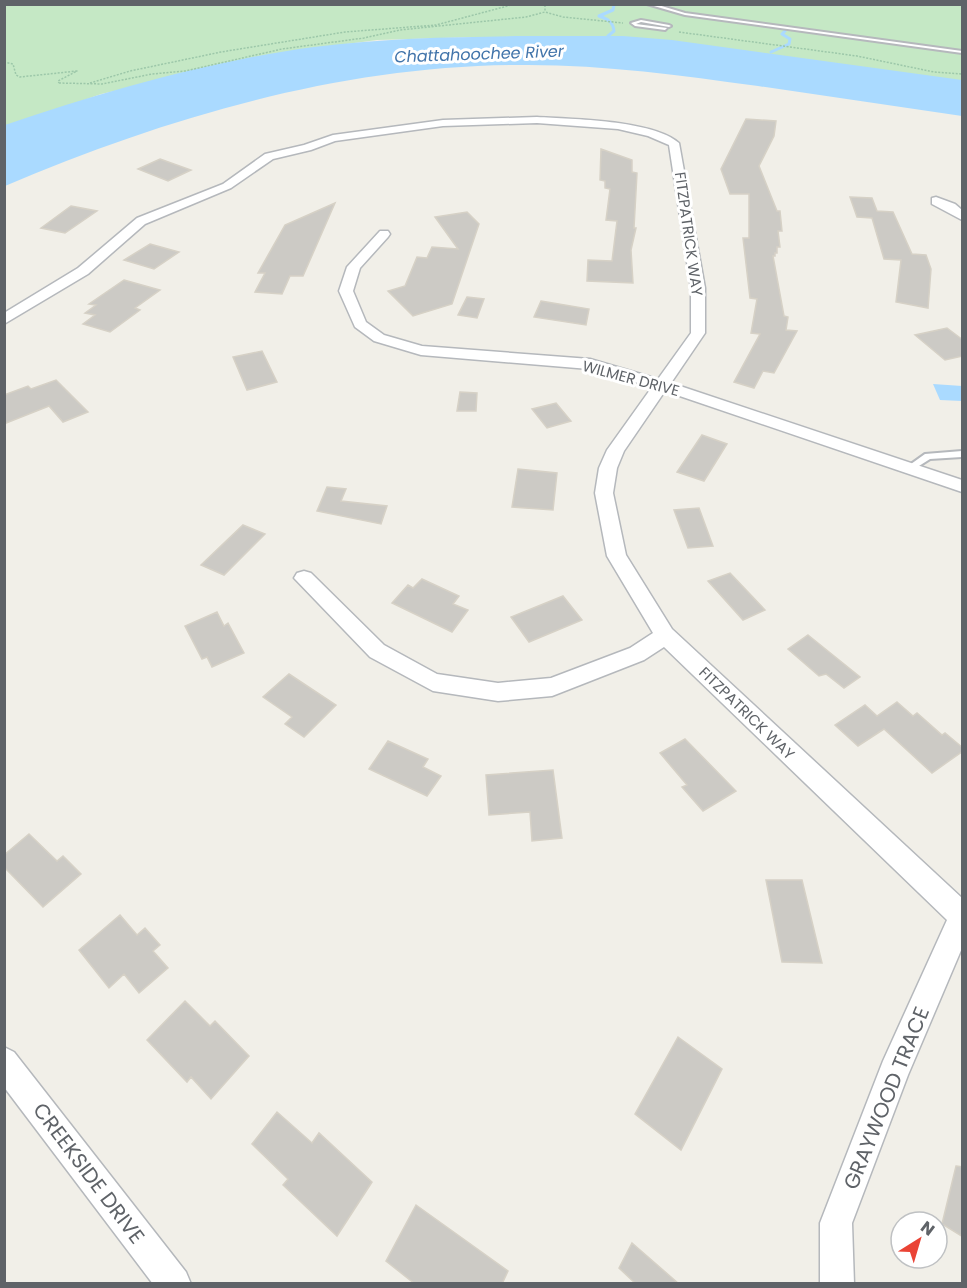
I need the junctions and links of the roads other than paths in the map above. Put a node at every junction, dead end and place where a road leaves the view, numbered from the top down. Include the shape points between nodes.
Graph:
1 (649, 4) edge
2 (685, 14) junction
3 (666, 28) junction
4 (963, 52) edge
5 (936, 201) dead end
6 (963, 216) edge
7 (384, 234) dead end
8 (4, 320) edge
9 (663, 385) junction
10 (963, 454) edge
11 (908, 469) junction
12 (963, 486) edge
13 (304, 578) dead end
14 (665, 635) junction
15 (963, 917) edge
16 (4, 1062) edge
17 (174, 1284) edge
18 (837, 1284) edge

1 - 2 lane
2 - 3 lane
2 - 4 lane
3 - 3 lane via 641,21 633,22 635,25
5 - 6 street
7 - 9 street, WILMER DRIVE via 354,267 346,291 360,324 379,338 421,350 590,364
8 - 9 street, FITZPATRICK WAY via 84,271 141,220 227,186 269,156 333,138 443,123 537,120 618,126 674,143 679,165 698,288 698,333
9 - 11 street, WILMER DRIVE
9 - 14 street, FITZPATRICK WAY via 616,450 604,493 617,556
10 - 11 lane via 928,456
11 - 12 street, WILMER DRIVE
13 - 14 street via 377,651 433,682 498,692 552,687 637,654
14 - 15 street, FITZPATRICK WAY
15 - 18 street, GRAYWOOD TRACE via 894,1072 836,1223
16 - 17 street, CREEKSIDE DRIVE

